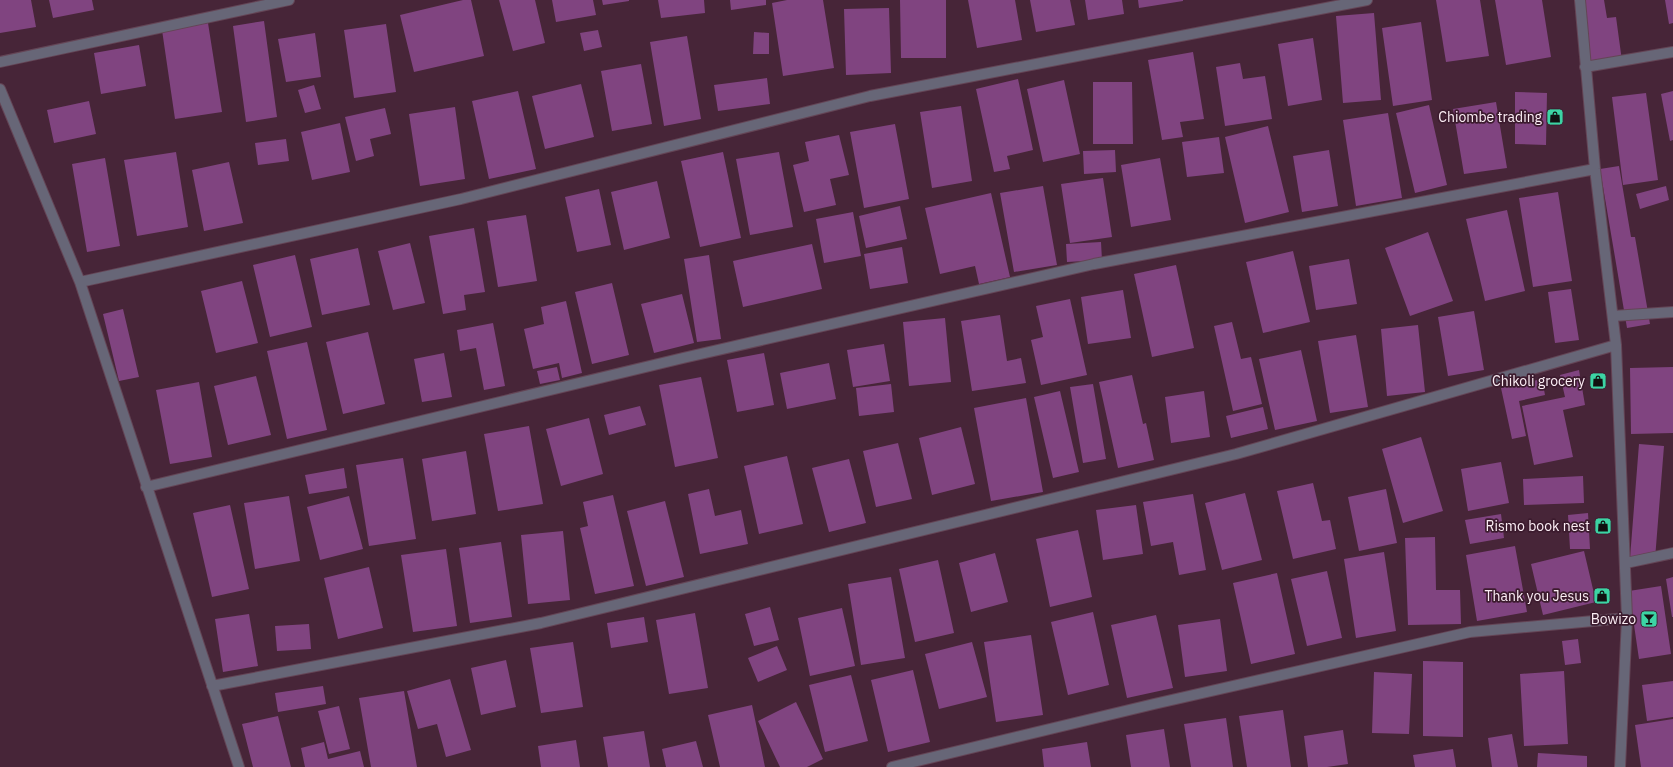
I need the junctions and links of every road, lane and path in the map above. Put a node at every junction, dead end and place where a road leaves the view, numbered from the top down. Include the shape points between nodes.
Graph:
1 (289, 0) edge
2 (1367, 0) edge
3 (1580, 0) edge
4 (1673, 52) edge
5 (0, 62) edge
6 (1585, 67) junction
7 (0, 89) edge
8 (1594, 169) junction
9 (80, 282) junction
10 (1673, 312) edge
11 (1613, 316) junction
12 (1616, 345) junction
13 (146, 487) junction
14 (1673, 553) edge
15 (1626, 563) junction
16 (1627, 618) junction
17 (212, 686) junction
18 (240, 767) edge
19 (892, 767) edge
20 (1620, 767) edge

1 - 5 street
2 - 9 street via 870,96 461,199
3 - 6 street
4 - 6 street
6 - 8 street
7 - 9 street
8 - 11 street
8 - 13 street via 1086,266 675,360
9 - 13 street
10 - 11 street
11 - 12 street
12 - 15 street
12 - 17 street via 1236,454 541,623
13 - 17 street
14 - 15 street
15 - 16 street
16 - 19 street via 1470,632
16 - 20 street
17 - 18 street

